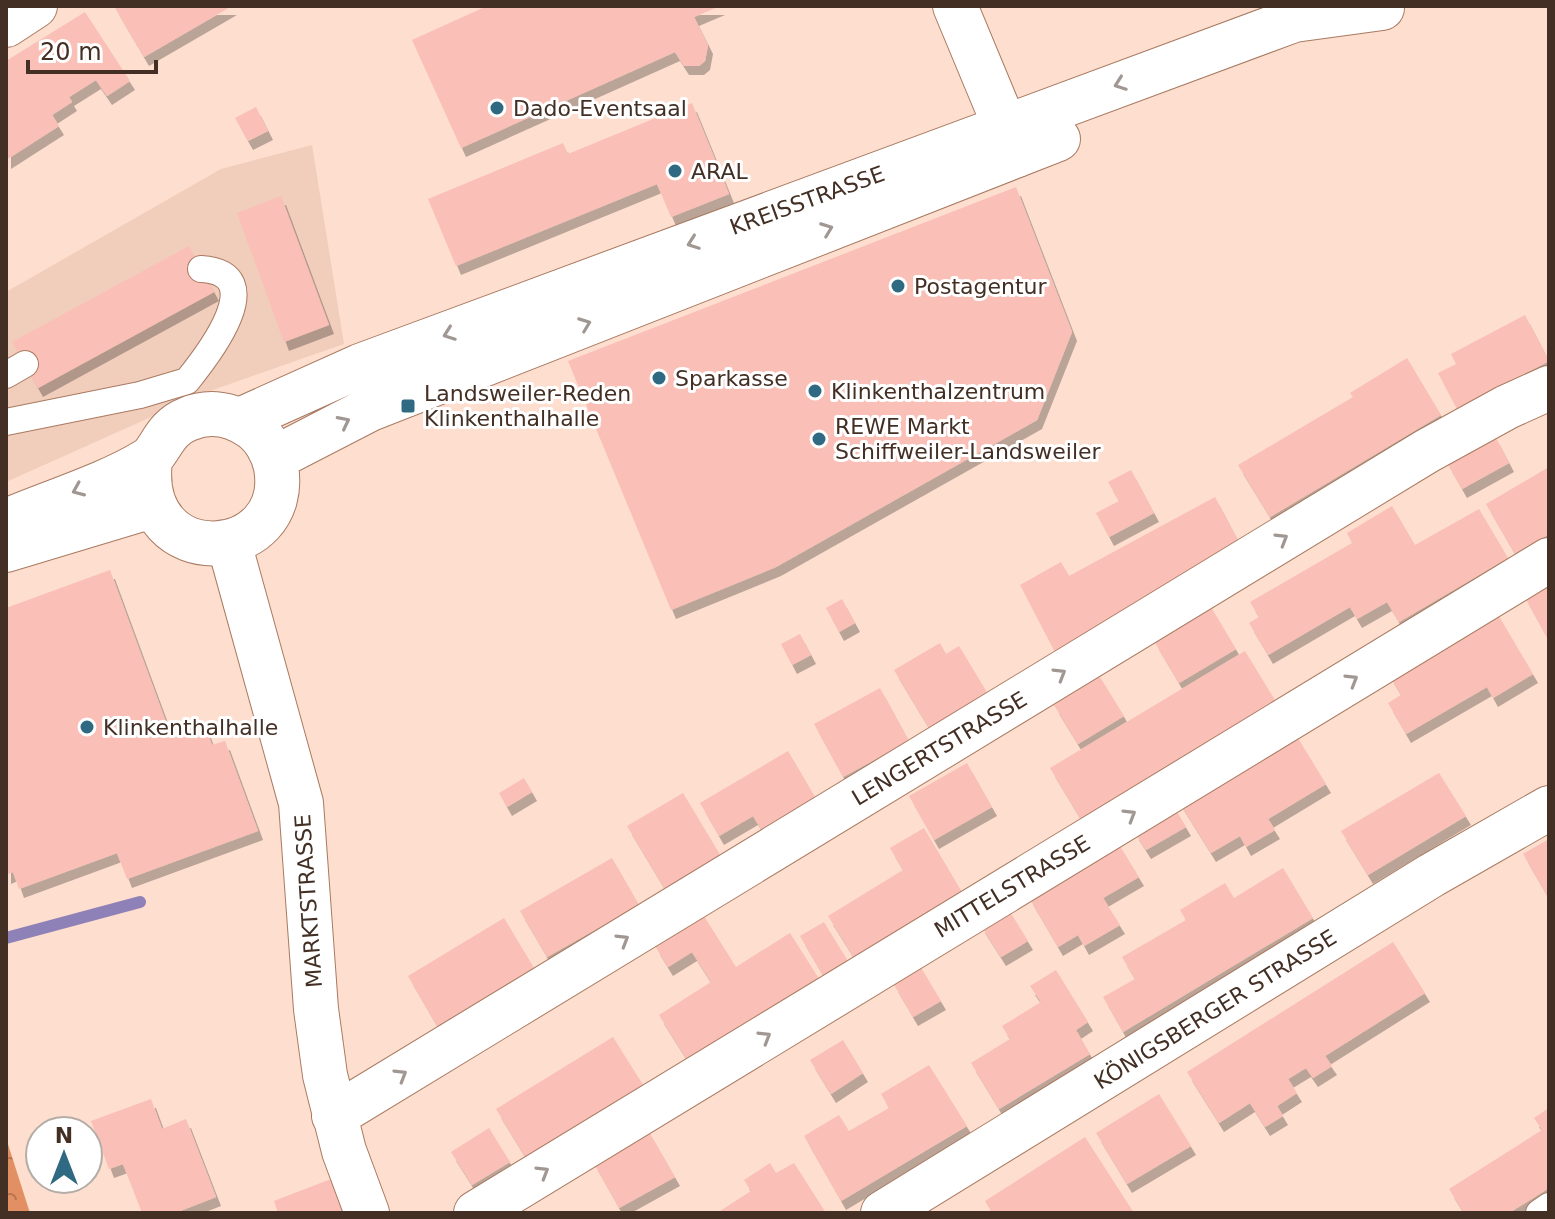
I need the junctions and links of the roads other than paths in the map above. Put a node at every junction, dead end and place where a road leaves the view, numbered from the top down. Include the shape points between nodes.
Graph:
1 (35, 6) edge
2 (955, 6) edge
3 (1385, 7) edge
4 (6, 25) edge
5 (1011, 141) junction
6 (201, 269) dead end
7 (1549, 388) edge
8 (180, 403) junction
9 (240, 420) junction
10 (6, 422) edge
11 (275, 458) junction
12 (150, 460) junction
13 (152, 506) junction
14 (6, 521) edge
15 (229, 543) junction
16 (6, 550) edge
17 (1549, 560) edge
18 (1549, 808) edge
19 (334, 1116) junction
20 (1549, 1206) edge
21 (367, 1213) edge
22 (476, 1213) edge
23 (883, 1213) edge
24 (1539, 1213) edge

1 - 4 street
2 - 5 street
3 - 5 street, KREISSTRASSE via 1294,20
5 -> 9 street, KREISSTRASSE via 360,366
11 -> 5 street, KREISSTRASSE via 370,409
6 - 8 lane via 217,270 230,279 235,295 232,312 187,381
19 -> 7 street, LENGERTSTRASSE via 1427,451
8 - 9 street, KREISSTRASSE
8 - 10 lane
8 - 12 street
9 - 11 street
11 - 15 street via 275,500 265,520
12 - 13 street
12 -> 14 street
13 - 15 street via 183,538 206,545
13 - 16 street
15 - 19 street, MARKTSTRASSE via 301,803 316,1009
22 -> 17 street, MITTELSTRASSE
18 - 23 street, KÖNIGSBERGER STRASSE
19 - 21 street, MARKTSTRASSE
20 - 24 lane

